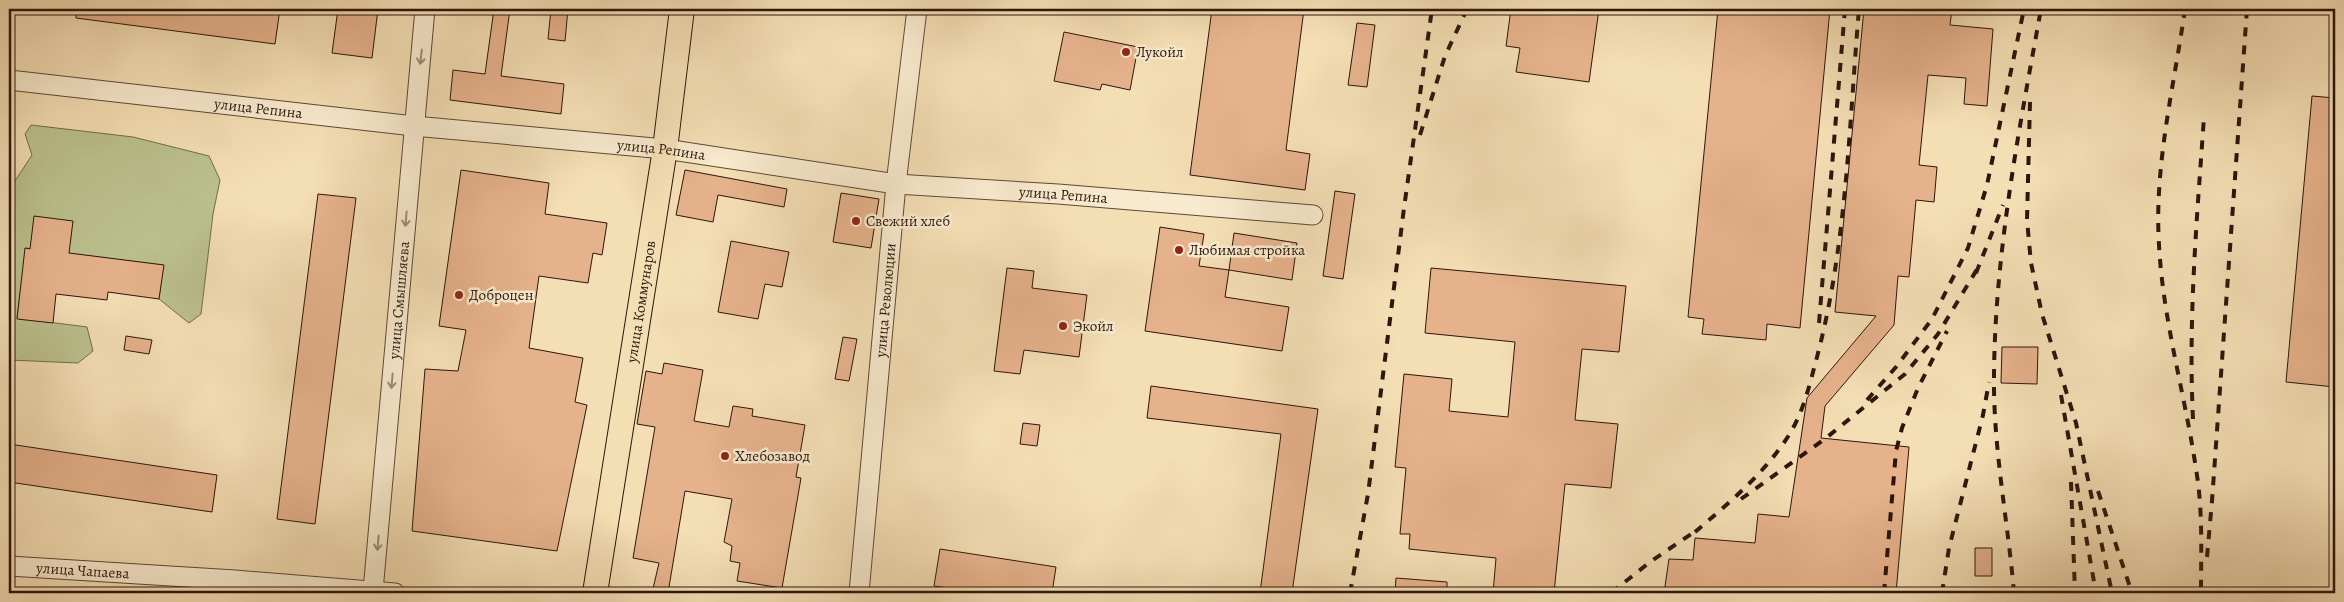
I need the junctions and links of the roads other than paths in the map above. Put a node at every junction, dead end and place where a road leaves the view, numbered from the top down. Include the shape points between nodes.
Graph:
1 (425, 9) edge
2 (682, 9) edge
3 (917, 9) edge
4 (9, 80) edge
5 (414, 126) junction
6 (665, 149) junction
7 (896, 184) junction
8 (1314, 215) dead end
9 (9, 566) edge
10 (374, 591) junction
11 (395, 593) edge
12 (596, 593) edge
13 (859, 593) edge

1 -> 5 street, улица Смышляева
2 - 6 main road, улица Коммунаров
3 - 7 street, улица Революции
4 - 5 street, улица Репина
5 - 6 street, улица Репина
5 -> 10 street, улица Смышляева
6 - 7 street, улица Репина
6 - 12 main road, улица Коммунаров
7 - 8 street, улица Репина
7 - 13 street, улица Революции
9 - 10 street, улица Чапаева
10 - 11 street, улица Чапаева

